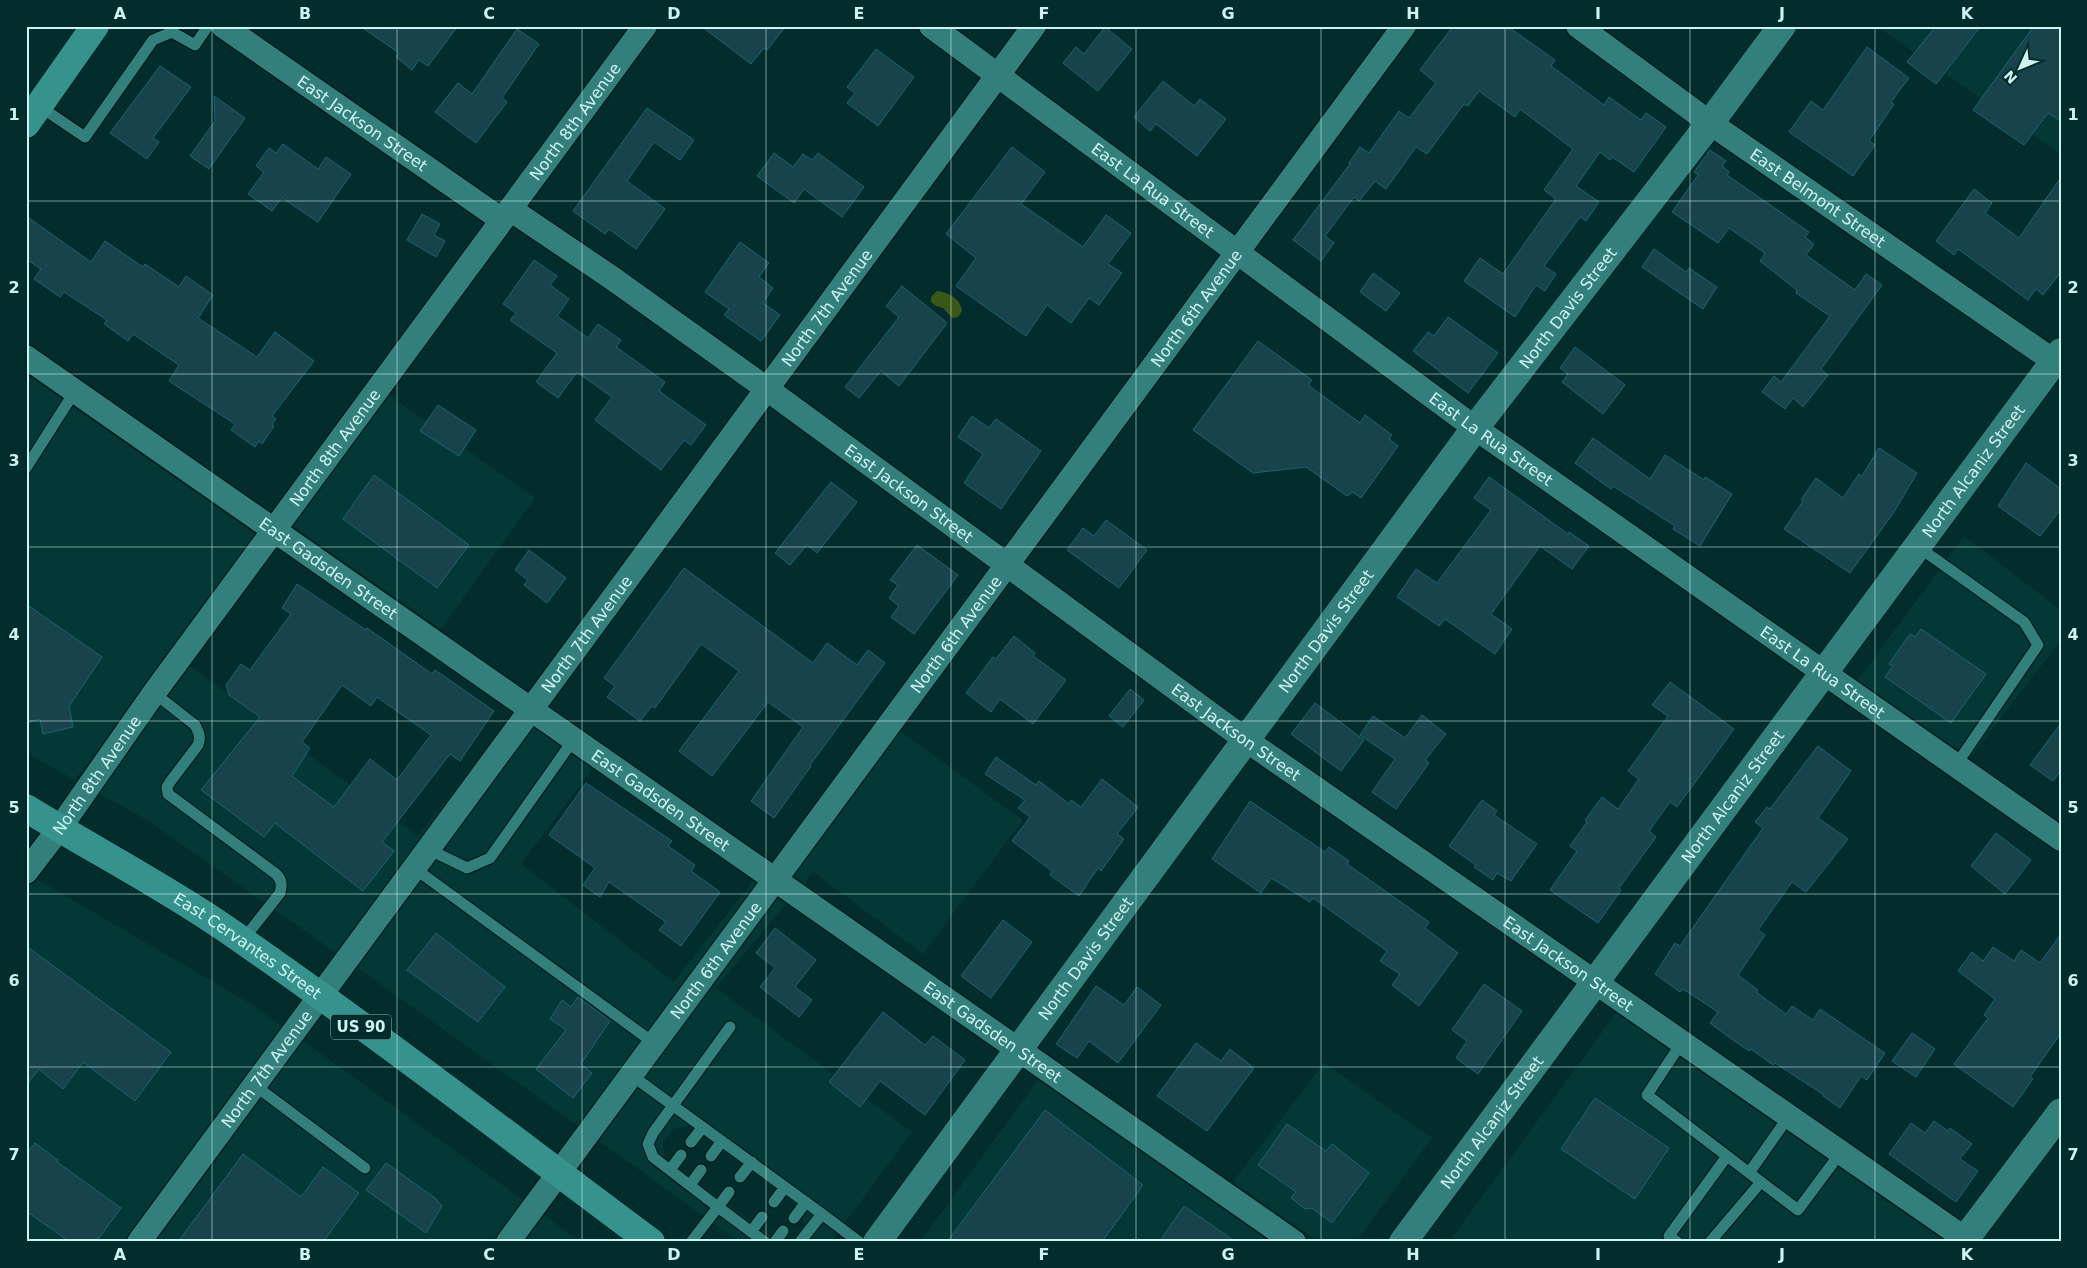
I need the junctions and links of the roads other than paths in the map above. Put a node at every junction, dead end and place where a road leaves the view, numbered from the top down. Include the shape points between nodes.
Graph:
1 (95, 26) edge
2 (208, 26) edge
3 (223, 26) edge
4 (646, 26) edge
5 (931, 26) edge
6 (1034, 26) edge
7 (1404, 26) edge
8 (1578, 26) edge
9 (1782, 26) edge
10 (998, 75) junction
11 (33, 115) edge
12 (1710, 123) junction
13 (506, 215) junction
14 (1237, 252) junction
15 (26, 357) edge
16 (2058, 360) edge
17 (767, 389) junction
18 (75, 391) junction
19 (1475, 428) junction
20 (26, 468) edge
21 (274, 530) junction
22 (1917, 546) junction
23 (1007, 566) junction
24 (1823, 673) junction
25 (154, 693) junction
26 (531, 710) junction
27 (574, 739) junction
28 (1246, 740) junction
29 (1956, 765) junction
30 (26, 808) edge
31 (59, 829) junction
32 (2061, 838) edge
33 (428, 849) junction
34 (414, 868) junction
35 (26, 872) edge
36 (774, 879) junction
37 (242, 941) junction
38 (1596, 982) junction
39 (319, 996) junction
40 (730, 1027) dead end
41 (1682, 1042) junction
42 (654, 1043) junction
43 (1018, 1049) junction
44 (631, 1075) junction
45 (254, 1085) junction
46 (674, 1106) junction
47 (2061, 1112) edge
48 (1789, 1116) junction
49 (703, 1127) junction
50 (722, 1141) junction
51 (691, 1142) dead end
52 (1841, 1152) junction
53 (681, 1155) dead end
54 (711, 1156) dead end
55 (1728, 1156) junction
56 (752, 1162) junction
57 (365, 1168) dead end
58 (670, 1170) junction
59 (701, 1170) dead end
60 (558, 1173) junction
61 (1749, 1173) junction
62 (740, 1177) dead end
63 (1761, 1182) junction
64 (690, 1185) junction
65 (785, 1187) junction
66 (729, 1192) dead end
67 (774, 1202) dead end
68 (806, 1202) junction
69 (718, 1207) junction
70 (822, 1214) junction
71 (762, 1217) dead end
72 (794, 1218) dead end
73 (783, 1231) dead end
74 (751, 1232) junction
75 (1966, 1241) edge
76 (139, 1242) edge
77 (508, 1242) edge
78 (652, 1242) edge
79 (691, 1242) edge
80 (765, 1242) edge
81 (775, 1242) edge
82 (800, 1242) edge
83 (859, 1242) edge
84 (877, 1242) edge
85 (1294, 1242) edge
86 (1403, 1242) edge
87 (1677, 1242) edge
88 (1710, 1242) edge

1 - 11 main road
2 - 11 lane via 195,45 172,32 153,40 85,137
3 - 13 street, East Jackson Street
4 - 13 street, North 8th Avenue
5 - 10 street, East La Rua Street
6 - 10 street, North 7th Avenue
7 - 14 street, North 6th Avenue
8 - 12 street, East Belmont Street
9 - 12 main road, North Davis Street
10 - 14 street, East La Rua Street
10 - 17 street, North 7th Avenue
12 - 16 street, East Belmont Street
12 - 19 main road, North Davis Street
13 - 17 street, East Jackson Street via 612,278
13 - 21 street, North 8th Avenue
14 - 19 street, East La Rua Street
14 - 23 street, North 6th Avenue
15 - 18 street, East Gadsden Street
16 - 22 main road, North Alcaniz Street
17 - 23 street, East Jackson Street
17 - 26 street, North 7th Avenue
18 - 20 lane
18 - 21 street, East Gadsden Street
19 - 24 street, East La Rua Street
19 - 28 main road, North Davis Street
21 - 25 street, North 8th Avenue
21 - 26 street, East Gadsden Street
22 - 24 main road, North Alcaniz Street
22 - 29 lane via 2024,622 2038,645
23 - 28 street, East Jackson Street
23 - 36 street, North 6th Avenue
24 - 29 street, East La Rua Street
24 - 38 main road, North Alcaniz Street
25 - 31 street, North 8th Avenue
25 - 37 lane via 195,725 200,739 167,787 168,794 281,879 280,893
26 - 27 street, East Gadsden Street
26 - 33 street, North 7th Avenue
27 - 33 lane via 490,858 467,868
27 - 36 street, East Gadsden Street
28 - 38 street, East Jackson Street
28 - 43 main road, North Davis Street
29 - 32 street, East La Rua Street
30 - 31 main road, East Cervantes Street / US 90
31 - 35 street, North 8th Avenue
31 - 37 main road, East Cervantes Street / US 90 via 148,880
33 - 34 street, North 7th Avenue
34 - 39 street, North 7th Avenue
34 - 42 lane
36 - 42 street, North 6th Avenue
36 - 43 street, East Gadsden Street
37 - 39 main road, East Cervantes Street / US 90
38 - 41 street, East Jackson Street
38 - 86 main road, North Alcaniz Street
39 - 45 street, North 7th Avenue
39 - 60 main road, East Cervantes Street / US 90
40 - 46 lane
41 - 48 street, East Jackson Street
41 - 55 lane via 1648,1095
42 - 44 street, North 6th Avenue
43 - 84 main road, North Davis Street
43 - 85 street, East Gadsden Street
44 - 46 lane
44 - 60 street, North 6th Avenue
45 - 57 lane
45 - 76 street, North 7th Avenue
46 - 49 lane
46 - 58 lane via 653,1132 648,1144 653,1157
47 - 75 main road
48 - 52 street, East Jackson Street
48 - 61 lane
49 - 50 lane
49 - 51 lane
50 - 54 lane
50 - 56 lane
52 - 63 lane via 1798,1210
52 - 75 street, East Jackson Street
53 - 58 lane
55 - 61 lane
55 - 87 lane via 1669,1236
56 - 62 lane
56 - 65 lane
58 - 64 lane
59 - 64 lane
60 - 77 street, North 6th Avenue
60 - 78 main road, East Cervantes Street / US 90
61 - 63 lane
63 - 88 lane
64 - 69 lane
65 - 67 lane
65 - 68 lane
66 - 69 lane
68 - 70 lane
68 - 72 lane
69 - 74 lane
69 - 79 lane
70 - 82 lane
70 - 83 lane
71 - 74 lane
73 - 81 lane
74 - 80 lane

